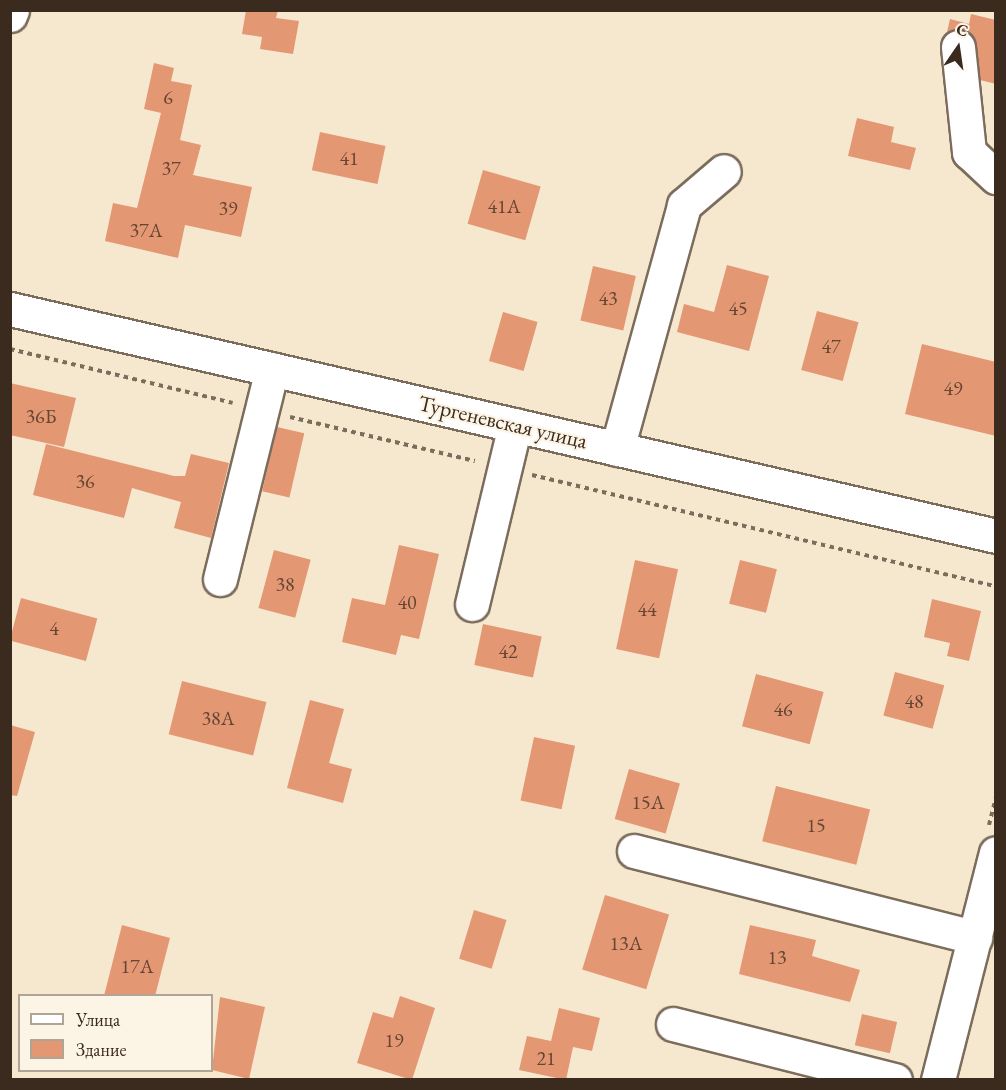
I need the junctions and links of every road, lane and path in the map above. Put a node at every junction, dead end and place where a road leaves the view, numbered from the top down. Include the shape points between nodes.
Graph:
1 (12, 10) edge
2 (10, 15) edge
3 (958, 47) dead end
4 (724, 171) dead end
5 (996, 177) edge
6 (10, 309) edge
7 (272, 369) junction
8 (515, 425) junction
9 (617, 449) junction
10 (996, 536) edge
11 (220, 579) dead end
12 (472, 604) dead end
13 (634, 851) dead end
14 (996, 854) edge
15 (975, 937) junction
16 (673, 1024) dead end
17 (895, 1080) edge
18 (938, 1080) edge

1 - 2 street
3 - 5 street via 969,152
4 - 9 street via 684,205
6 - 7 street, Тургеневская улица
7 - 8 street, Тургеневская улица
7 - 11 street
8 - 9 street, Тургеневская улица
8 - 12 street
9 - 10 street, Тургеневская улица
13 - 15 street
14 - 15 street
15 - 18 street
16 - 17 street

